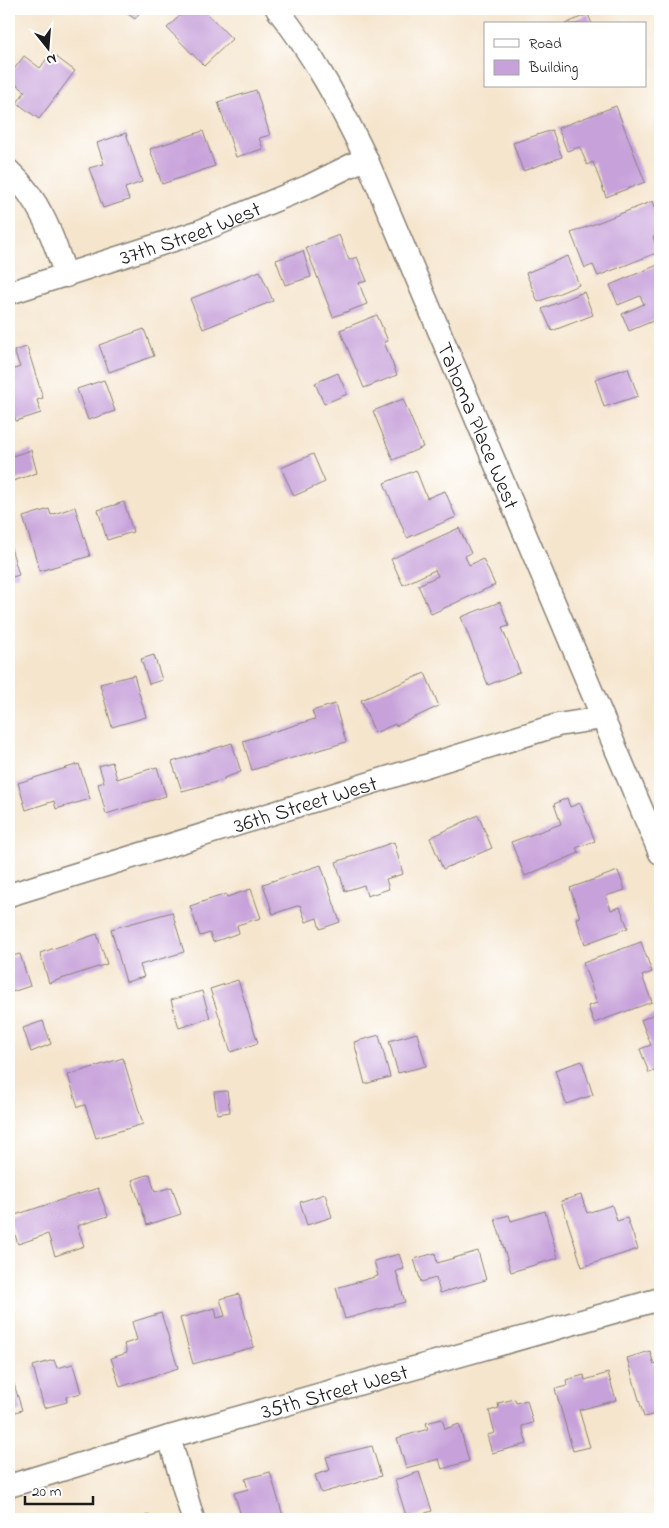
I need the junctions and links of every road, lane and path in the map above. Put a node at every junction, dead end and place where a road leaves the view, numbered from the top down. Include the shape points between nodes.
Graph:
1 (277, 9) edge
2 (366, 158) junction
3 (9, 171) edge
4 (66, 276) junction
5 (9, 293) edge
6 (602, 718) junction
7 (660, 853) edge
8 (9, 895) edge
9 (660, 1299) edge
10 (169, 1437) junction
11 (9, 1486) edge
12 (193, 1519) edge

1 - 2 street, Tahoma Place West via 319,68
2 - 4 street, 37th Street West via 307,187 198,232
2 - 6 street, Tahoma Place West
3 - 4 street via 23,185 46,221
4 - 5 street, 37th Street West
6 - 7 street, Tahoma Place West
6 - 8 street, 36th Street West via 558,725
9 - 10 street, 35th Street West
10 - 11 street, 35th Street West
10 - 12 street

